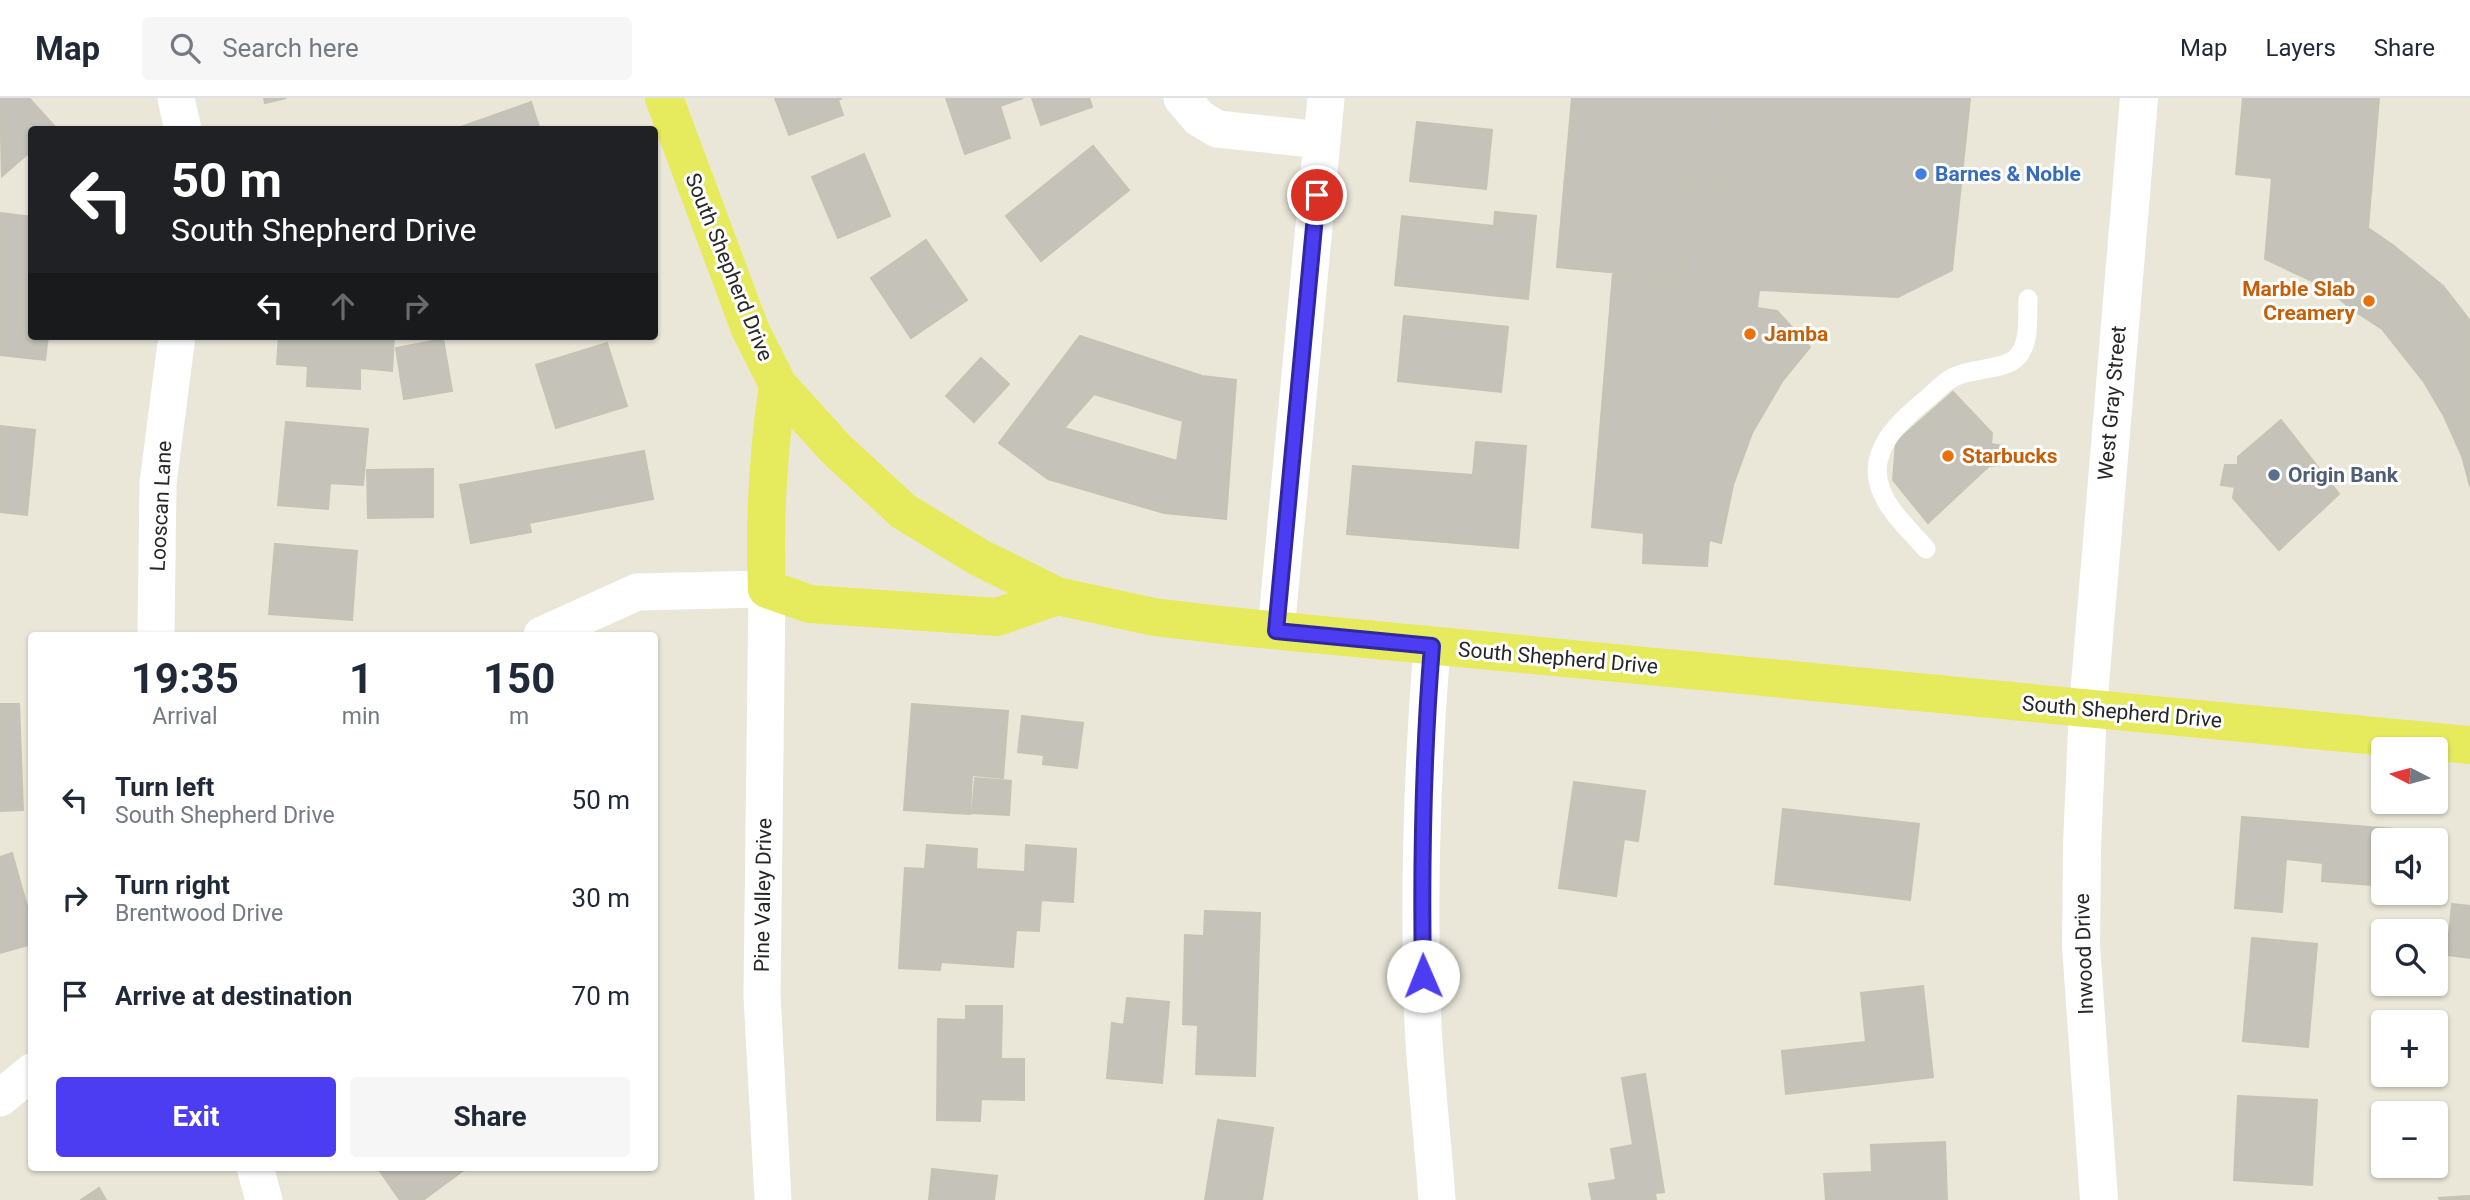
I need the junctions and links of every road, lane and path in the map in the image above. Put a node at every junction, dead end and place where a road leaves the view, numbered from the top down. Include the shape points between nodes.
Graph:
1 (176, 98) edge
2 (664, 98) edge
3 (1182, 98) edge
4 (1326, 98) edge
5 (2139, 98) edge
6 (182, 126) edge
7 (1322, 140) junction
8 (2028, 299) dead end
9 (176, 340) edge
10 (778, 385) junction
11 (1926, 549) dead end
12 (767, 589) junction
13 (1057, 596) junction
14 (1276, 631) junction
15 (156, 632) edge
16 (549, 632) edge
17 (1432, 646) junction
18 (2088, 708) junction
19 (2470, 745) edge
20 (28, 1075) edge
21 (0, 1098) edge
22 (256, 1171) edge
23 (264, 1200) edge
24 (773, 1200) edge
25 (1437, 1200) edge
26 (2099, 1200) edge

1 - 6 street
2 - 10 main road, South Shepherd Drive via 750,329
3 - 7 street via 1199,118 1217,129
4 - 7 street
5 - 18 main road, West Gray Street
7 - 14 street
8 - 11 lane via 2025,347 2015,360 1952,377 1910,412 1882,447 1878,467 1881,490
9 - 15 street, Looscan Lane via 158,483
10 - 12 main road via 771,437
10 - 13 main road, South Shepherd Drive via 836,450 903,510 980,558
12 - 13 main road via 810,604 997,617
12 - 16 street via 637,592
12 - 24 street, Pine Valley Drive via 762,995
13 - 14 main road, South Shepherd Drive via 1154,617
14 - 17 main road, South Shepherd Drive
17 - 18 main road, South Shepherd Drive
17 - 25 street via 1421,878 1423,1026
18 - 19 main road, South Shepherd Drive
18 - 26 main road, Inwood Drive via 2081,946
20 - 21 street
22 - 23 street

